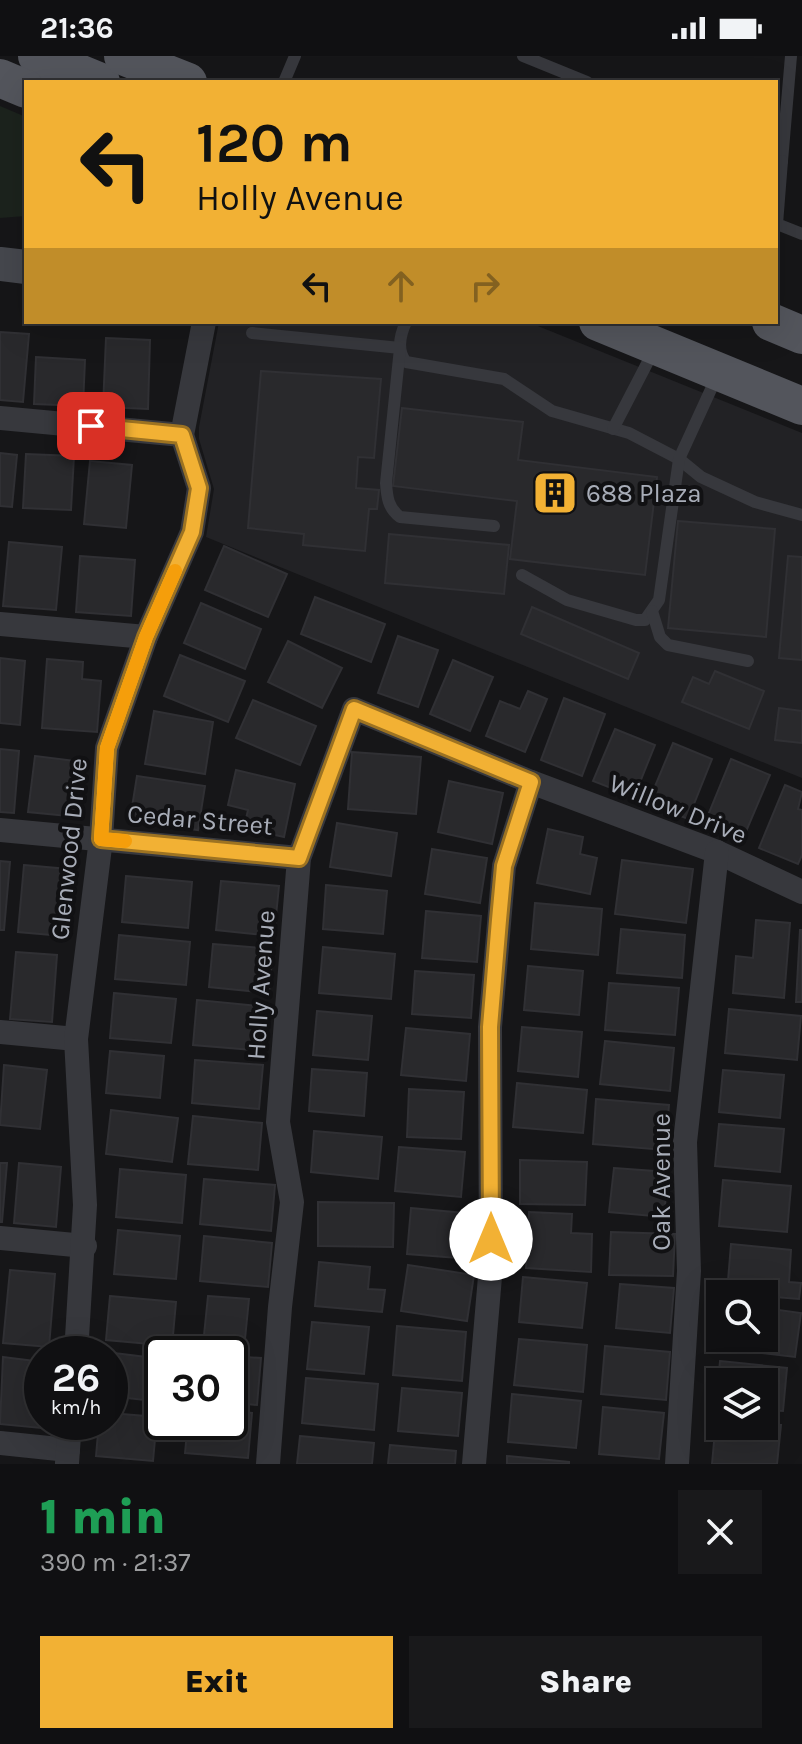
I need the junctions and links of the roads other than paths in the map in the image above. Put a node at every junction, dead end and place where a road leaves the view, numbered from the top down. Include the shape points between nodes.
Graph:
1 (37, 56) edge
2 (123, 56) edge
3 (295, 56) edge
4 (523, 56) edge
5 (791, 56) edge
6 (0, 78) edge
7 (96, 80) edge
8 (183, 80) edge
9 (285, 80) edge
10 (582, 80) edge
11 (24, 88) edge
12 (779, 160) edge
13 (778, 192) edge
14 (778, 224) edge
15 (802, 234) edge
16 (0, 264) edge
17 (24, 267) edge
18 (204, 324) edge
19 (405, 324) edge
20 (603, 324) edge
21 (776, 324) edge
22 (252, 333) dead end
23 (802, 335) edge
24 (656, 346) junction
25 (400, 348) junction
26 (719, 371) junction
27 (802, 406) edge
28 (0, 418) edge
29 (613, 429) junction
30 (182, 435) junction
31 (679, 459) junction
32 (802, 515) edge
33 (494, 526) dead end
34 (522, 575) dead end
35 (652, 611) junction
36 (0, 624) edge
37 (146, 637) junction
38 (748, 661) dead end
39 (531, 782) junction
40 (0, 830) edge
41 (101, 839) junction
42 (717, 852) junction
43 (299, 858) junction
44 (802, 892) edge
45 (0, 1032) edge
46 (76, 1039) junction
47 (0, 1238) edge
48 (85, 1246) junction
49 (78, 1336) edge
50 (0, 1443) edge
51 (67, 1457) edge
52 (268, 1464) edge
53 (474, 1464) edge
54 (677, 1464) edge

1 - 7 main road
2 - 8 main road
3 - 9 lane
4 - 10 lane
5 - 12 lane
6 - 11 main road
12 - 13 lane
14 - 15 lane
16 - 17 street
18 - 30 street, Glenwood Drive
19 - 25 lane
20 - 24 main road
21 - 23 main road
22 - 25 lane
24 - 26 main road
24 - 29 lane
25 - 29 lane via 406,362 504,379 552,411
25 - 33 lane via 386,483 393,512
26 - 27 main road
26 - 31 lane
28 - 30 street
29 - 31 lane
30 - 37 street, Glenwood Drive via 199,488 192,532
31 - 32 lane via 701,477 755,502
31 - 35 lane via 659,600
34 - 35 lane via 567,600 636,620 645,620
35 - 38 lane via 668,645
36 - 37 street
37 - 41 street, Glenwood Drive via 107,748
39 - 42 street, Willow Drive
39 - 43 street, Holly Avenue via 354,709
39 - 53 street via 504,866 490,1027 491,1265
40 - 41 street, Cedar Street
41 - 43 street, Cedar Street
41 - 46 street, Glenwood Drive
42 - 44 street, Willow Drive
42 - 54 street, Oak Avenue via 685,1142 689,1271
43 - 52 street, Holly Avenue via 278,1122 292,1202
45 - 46 street
46 - 48 street, Glenwood Drive
47 - 48 street
48 - 49 street, Glenwood Drive
50 - 51 street

